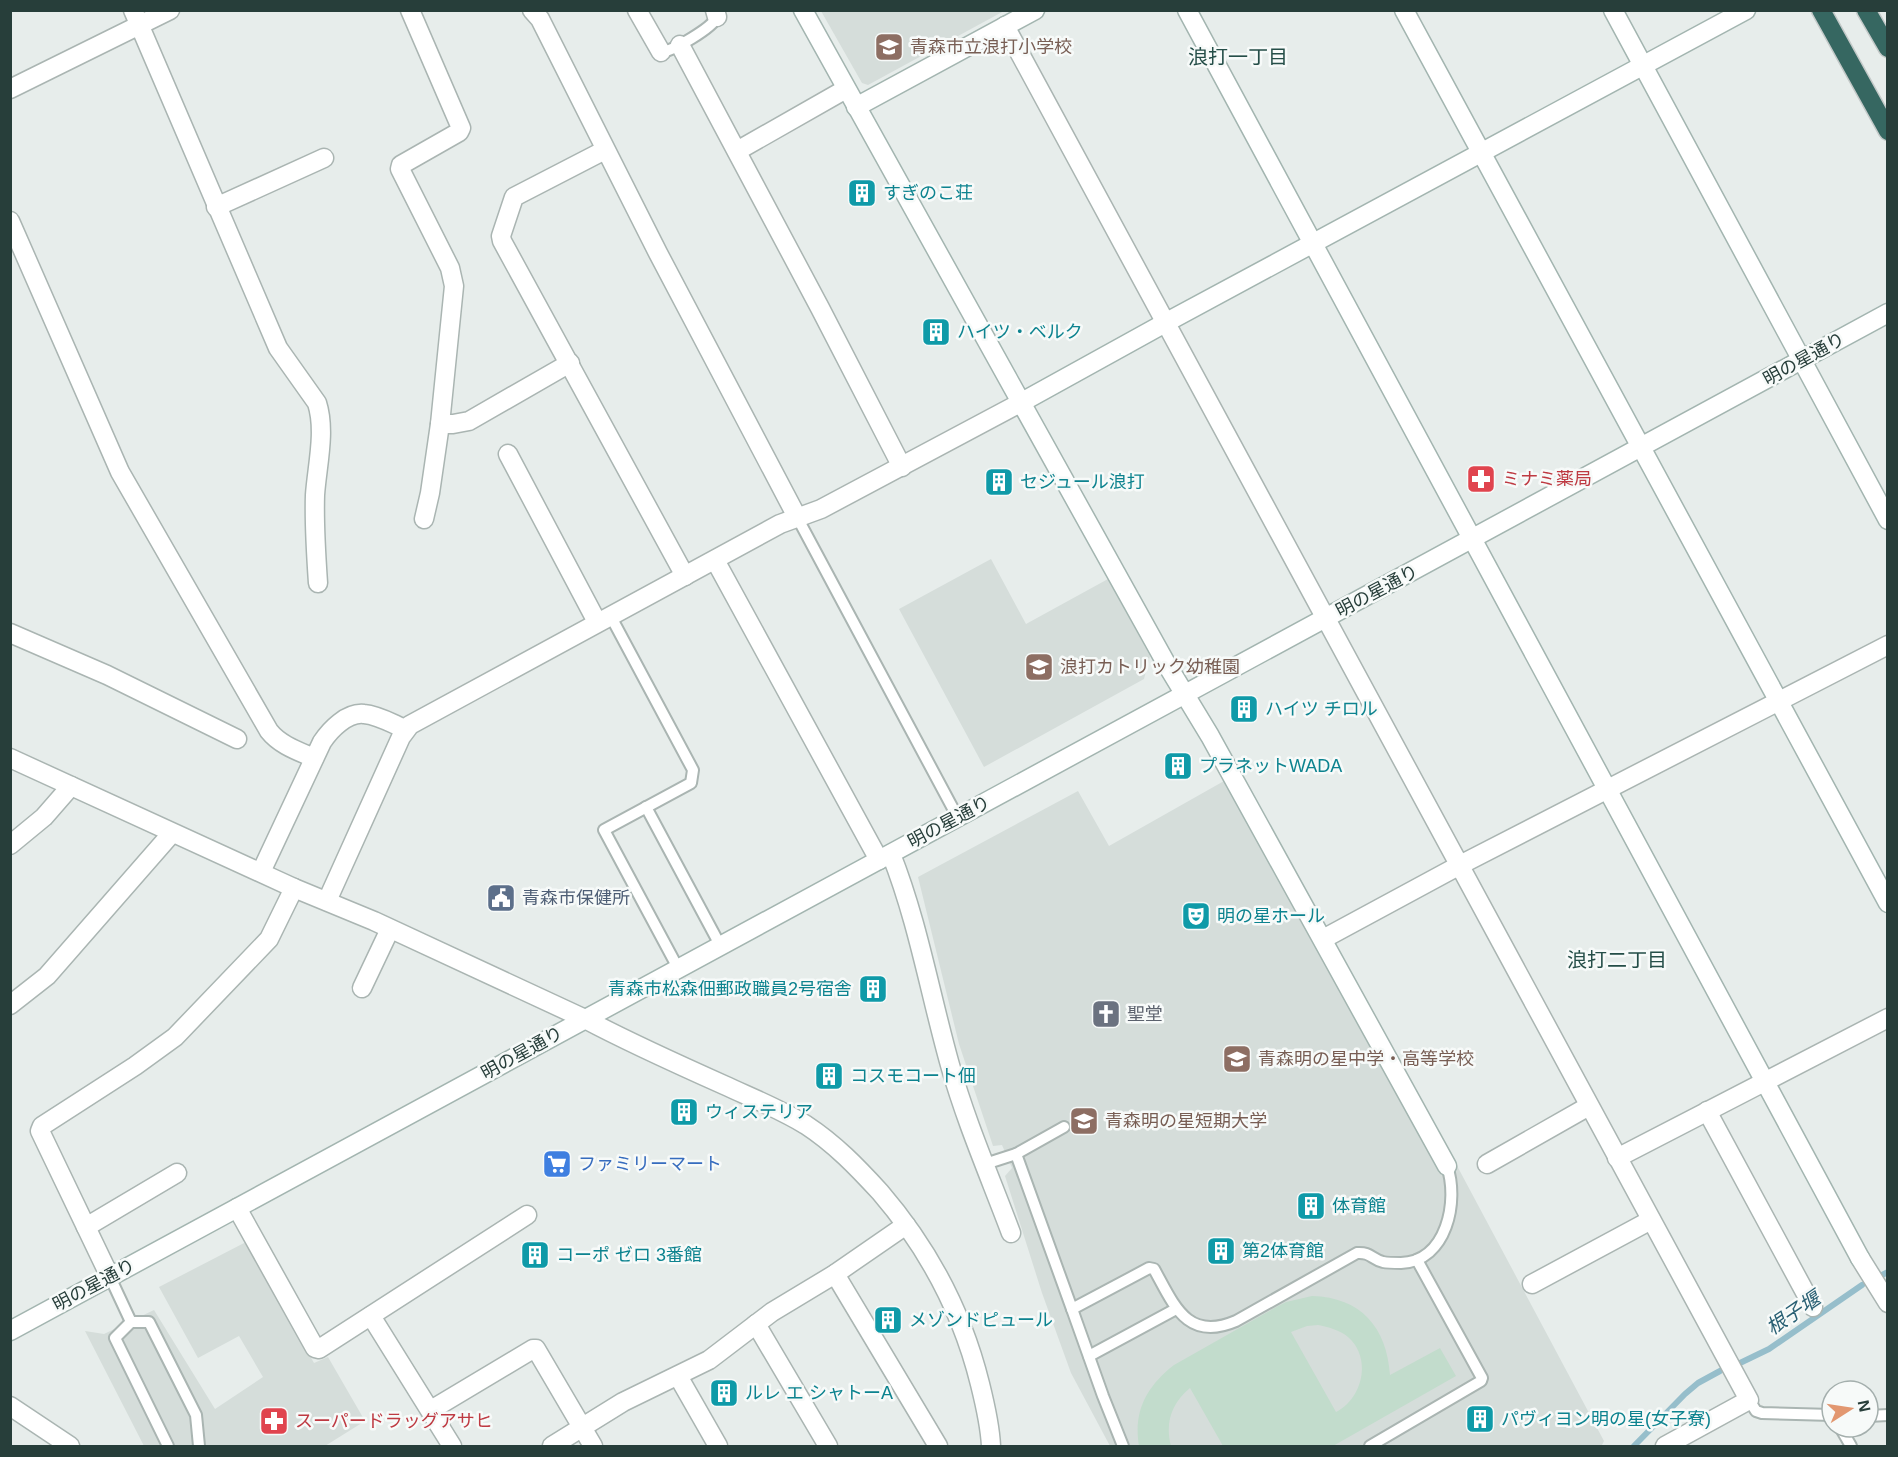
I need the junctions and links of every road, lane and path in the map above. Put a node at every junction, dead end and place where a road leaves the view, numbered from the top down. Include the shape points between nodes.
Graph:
1 (170, 10) edge
2 (410, 10) edge
3 (532, 10) edge
4 (637, 10) edge
5 (803, 10) edge
6 (1035, 10) edge
7 (1187, 10) edge
8 (1404, 10) edge
9 (1613, 10) edge
10 (1746, 10) edge
11 (1821, 10) edge
12 (1866, 10) edge
13 (716, 14) edge
14 (136, 18) edge
15 (1005, 26) junction
16 (680, 45) junction
17 (1887, 48) edge
18 (661, 52) joint
19 (1643, 66) junction
20 (846, 88) junction
21 (10, 89) edge
22 (856, 107) junction
23 (1887, 131) edge
24 (605, 150) junction
25 (737, 151) junction
26 (1482, 153) junction
27 (324, 158) dead end
28 (216, 207) junction
29 (10, 220) edge
30 (1312, 244) junction
31 (1887, 313) edge
32 (1165, 322) junction
33 (1802, 360) junction
34 (570, 363) junction
35 (1022, 402) junction
36 (440, 424) junction
37 (1641, 448) junction
38 (508, 454) dead end
39 (902, 467) junction
40 (798, 517) junction
41 (424, 519) dead end
42 (1887, 520) edge
43 (1471, 540) junction
44 (715, 560) junction
45 (685, 576) junction
46 (318, 583) dead end
47 (604, 618) junction
48 (1325, 619) junction
49 (10, 633) edge
50 (1887, 645) edge
51 (1184, 694) junction
52 (1779, 701) junction
53 (405, 729) junction
54 (237, 739) dead end
55 (10, 758) edge
56 (314, 758) junction
57 (71, 786) junction
58 (1607, 790) junction
59 (646, 807) junction
60 (958, 818) junction
61 (172, 833) junction
62 (10, 845) edge
63 (885, 857) junction
64 (1460, 865) junction
65 (261, 873) junction
66 (294, 888) junction
67 (327, 901) junction
68 (1887, 903) edge
69 (390, 928) junction
70 (1323, 939) junction
71 (720, 945) junction
72 (678, 969) junction
73 (362, 988) dead end
74 (10, 1005) edge
75 (585, 1018) junction
76 (1887, 1018) edge
77 (1764, 1082) junction
78 (1589, 1106) junction
79 (1707, 1111) junction
80 (1064, 1127) dead end
81 (1016, 1154) junction
82 (1617, 1158) junction
83 (985, 1164) junction
84 (1487, 1164) dead end
85 (1447, 1166) joint
86 (177, 1173) dead end
87 (237, 1208) junction
88 (527, 1215) dead end
89 (1650, 1220) junction
90 (906, 1226) junction
91 (86, 1227) junction
92 (1011, 1233) dead end
93 (1417, 1260) junction
94 (835, 1274) junction
95 (110, 1277) junction
96 (1532, 1284) dead end
97 (1887, 1303) edge
98 (1814, 1307) dead end
99 (1072, 1309) junction
100 (1176, 1309) junction
101 (371, 1316) junction
102 (131, 1322) junction
103 (756, 1324) junction
104 (12, 1327) edge
105 (1089, 1356) junction
106 (678, 1377) junction
107 (1749, 1400) junction
108 (10, 1406) edge
109 (431, 1410) junction
110 (1820, 1415) edge
111 (582, 1428) junction
112 (70, 1446) edge
113 (168, 1446) edge
114 (198, 1446) edge
115 (452, 1446) edge
116 (552, 1446) edge
117 (593, 1446) edge
118 (718, 1446) edge
119 (828, 1446) edge
120 (938, 1446) edge
121 (991, 1446) edge
122 (1123, 1446) edge
123 (1370, 1446) edge
124 (1665, 1446) edge

1 - 14 street
2 - 36 street via 461,128 400,169 453,276
3 - 24 street
4 - 18 street
5 - 20 street
6 - 15 street
7 - 30 street
8 - 26 street
9 - 19 street
10 - 19 street
11 - 23 highway
12 - 17 highway
13 - 16 lane via 714,23
14 - 21 street
14 - 28 street
15 - 22 street
15 - 32 street
16 - 18 lane
16 - 25 street
19 - 26 street
19 - 33 street
20 - 22 street
20 - 25 street
22 - 35 street
24 - 34 street via 514,197 501,236
24 - 40 street
25 - 39 street
26 - 30 street
26 - 37 street
27 - 28 street
28 - 46 street via 278,348 320,411 315,505
29 - 56 street via 129,491 269,731 275,739
30 - 32 street
30 - 43 street
31 - 33 street, 明の星通り
32 - 35 street
32 - 48 street
33 - 37 street, 明の星通り
33 - 42 street
34 - 36 street via 469,420
34 - 45 street
35 - 39 street
35 - 51 street
36 - 41 street
37 - 43 street, 明の星通り
37 - 52 street
38 - 47 street
39 - 40 street
40 - 44 street
40 - 60 lane
43 - 48 street, 明の星通り
43 - 58 street
44 - 45 street
44 - 63 street
45 - 47 street
47 - 53 street
47 - 59 lane via 693,770 691,783
48 - 51 street, 明の星通り
48 - 64 street
49 - 54 street
50 - 52 street
51 - 60 street, 明の星通り
51 - 70 street
52 - 58 street
52 - 68 street
53 - 56 street via 358,714 327,734
53 - 67 street
55 - 57 street
56 - 65 street
57 - 61 street
57 - 62 street via 44,817
58 - 64 street
58 - 77 street
59 - 71 lane
59 - 72 lane via 604,830
60 - 63 street, 明の星通り
61 - 65 street
61 - 74 street via 47,976
63 - 71 street, 明の星通り
63 - 83 street via 912,914 953,1074
64 - 70 street
64 - 78 street
65 - 66 street
66 - 67 street
66 - 91 street via 269,939 175,1037 42,1126 40,1131
67 - 69 street
69 - 73 street
69 - 75 street
70 - 85 street
71 - 72 street, 明の星通り
72 - 75 street, 明の星通り
75 - 87 street, 明の星通り
75 - 90 street via 813,1130 854,1164
76 - 77 street
77 - 79 street
77 - 97 street
78 - 82 street
78 - 84 street
79 - 82 street
79 - 98 street
80 - 81 lane
81 - 83 lane
81 - 99 lane
82 - 89 street
83 - 92 street
85 - 93 lane via 1452,1187 1449,1217 1434,1247
86 - 91 street
87 - 95 street, 明の星通り
87 - 101 street via 315,1348
88 - 101 street
89 - 96 street
89 - 107 street
90 - 94 street
90 - 121 street via 940,1276 961,1321 976,1368
91 - 95 street
93 - 100 lane via 1381,1262 1366,1252 1357,1253 1223,1327 1196,1326
93 - 123 lane via 1482,1378
94 - 103 street
94 - 120 street
95 - 102 lane
95 - 104 street, 明の星通り
99 - 100 lane via 1149,1268 1154,1269
99 - 105 lane
100 - 105 lane
101 - 109 street
102 - 113 lane via 115,1338
102 - 114 lane via 149,1322 196,1414
103 - 106 street via 709,1360
103 - 119 street
105 - 122 lane
106 - 111 street via 623,1402
106 - 118 street
107 - 110 lane via 1762,1413
107 - 124 street
108 - 112 street
109 - 111 street via 533,1348
109 - 115 street
111 - 116 street
111 - 117 street

